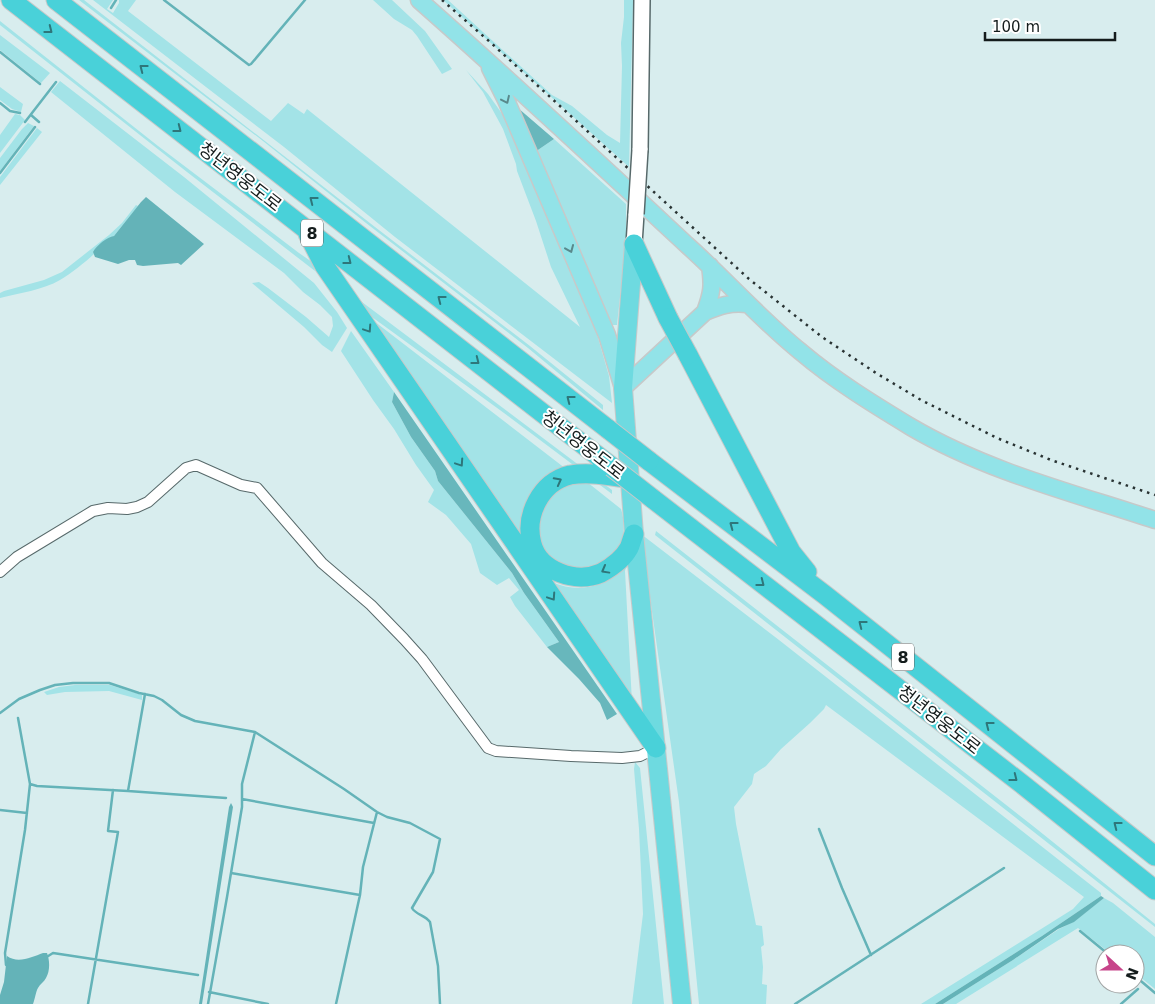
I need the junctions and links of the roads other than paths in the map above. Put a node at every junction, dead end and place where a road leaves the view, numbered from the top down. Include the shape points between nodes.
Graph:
1 (11, 0) edge
2 (56, 0) edge
3 (419, 0) edge
4 (642, 0) edge
5 (484, 56) junction
6 (305, 228) junction
7 (634, 244) junction
8 (710, 266) junction
9 (747, 304) junction
10 (705, 312) junction
11 (623, 388) junction
12 (617, 474) junction
13 (1155, 520) edge
14 (634, 534) junction
15 (0, 572) edge
16 (825, 595) junction
17 (656, 748) junction
18 (1155, 856) edge
19 (1155, 890) edge
20 (682, 1004) edge

1 -> 6 highway, 청년영웅도로 / 8
16 -> 2 highway, 청년영웅도로 / 8, bridge
3 - 5 main road
4 - 7 main road, bridge via 640,150
5 - 8 main road
5 -> 11 main road via 607,335
6 -> 12 highway, 청년영웅도로 / 8
6 -> 17 highway via 324,266
7 - 11 highway
7 - 16 highway, bridge via 668,318 792,552
8 - 9 main road
8 - 10 main road via 713,282
9 - 10 main road via 736,303
9 - 13 main road via 834,378 913,428 992,466
10 - 11 main road
11 - 14 highway
14 -> 12 highway via 621,559 609,569 588,576 565,575 555,570 537,556 532,545 531,516 543,491 569,476
12 -> 19 highway, 청년영웅도로 / 8, bridge
14 - 17 highway
15 - 17 street via 17,558 93,512 137,507 148,502 186,468 196,465 241,485 257,488 322,563 371,604 422,659 488,748 622,758 640,756
18 -> 16 highway, 청년영웅도로 / 8
17 - 20 highway

